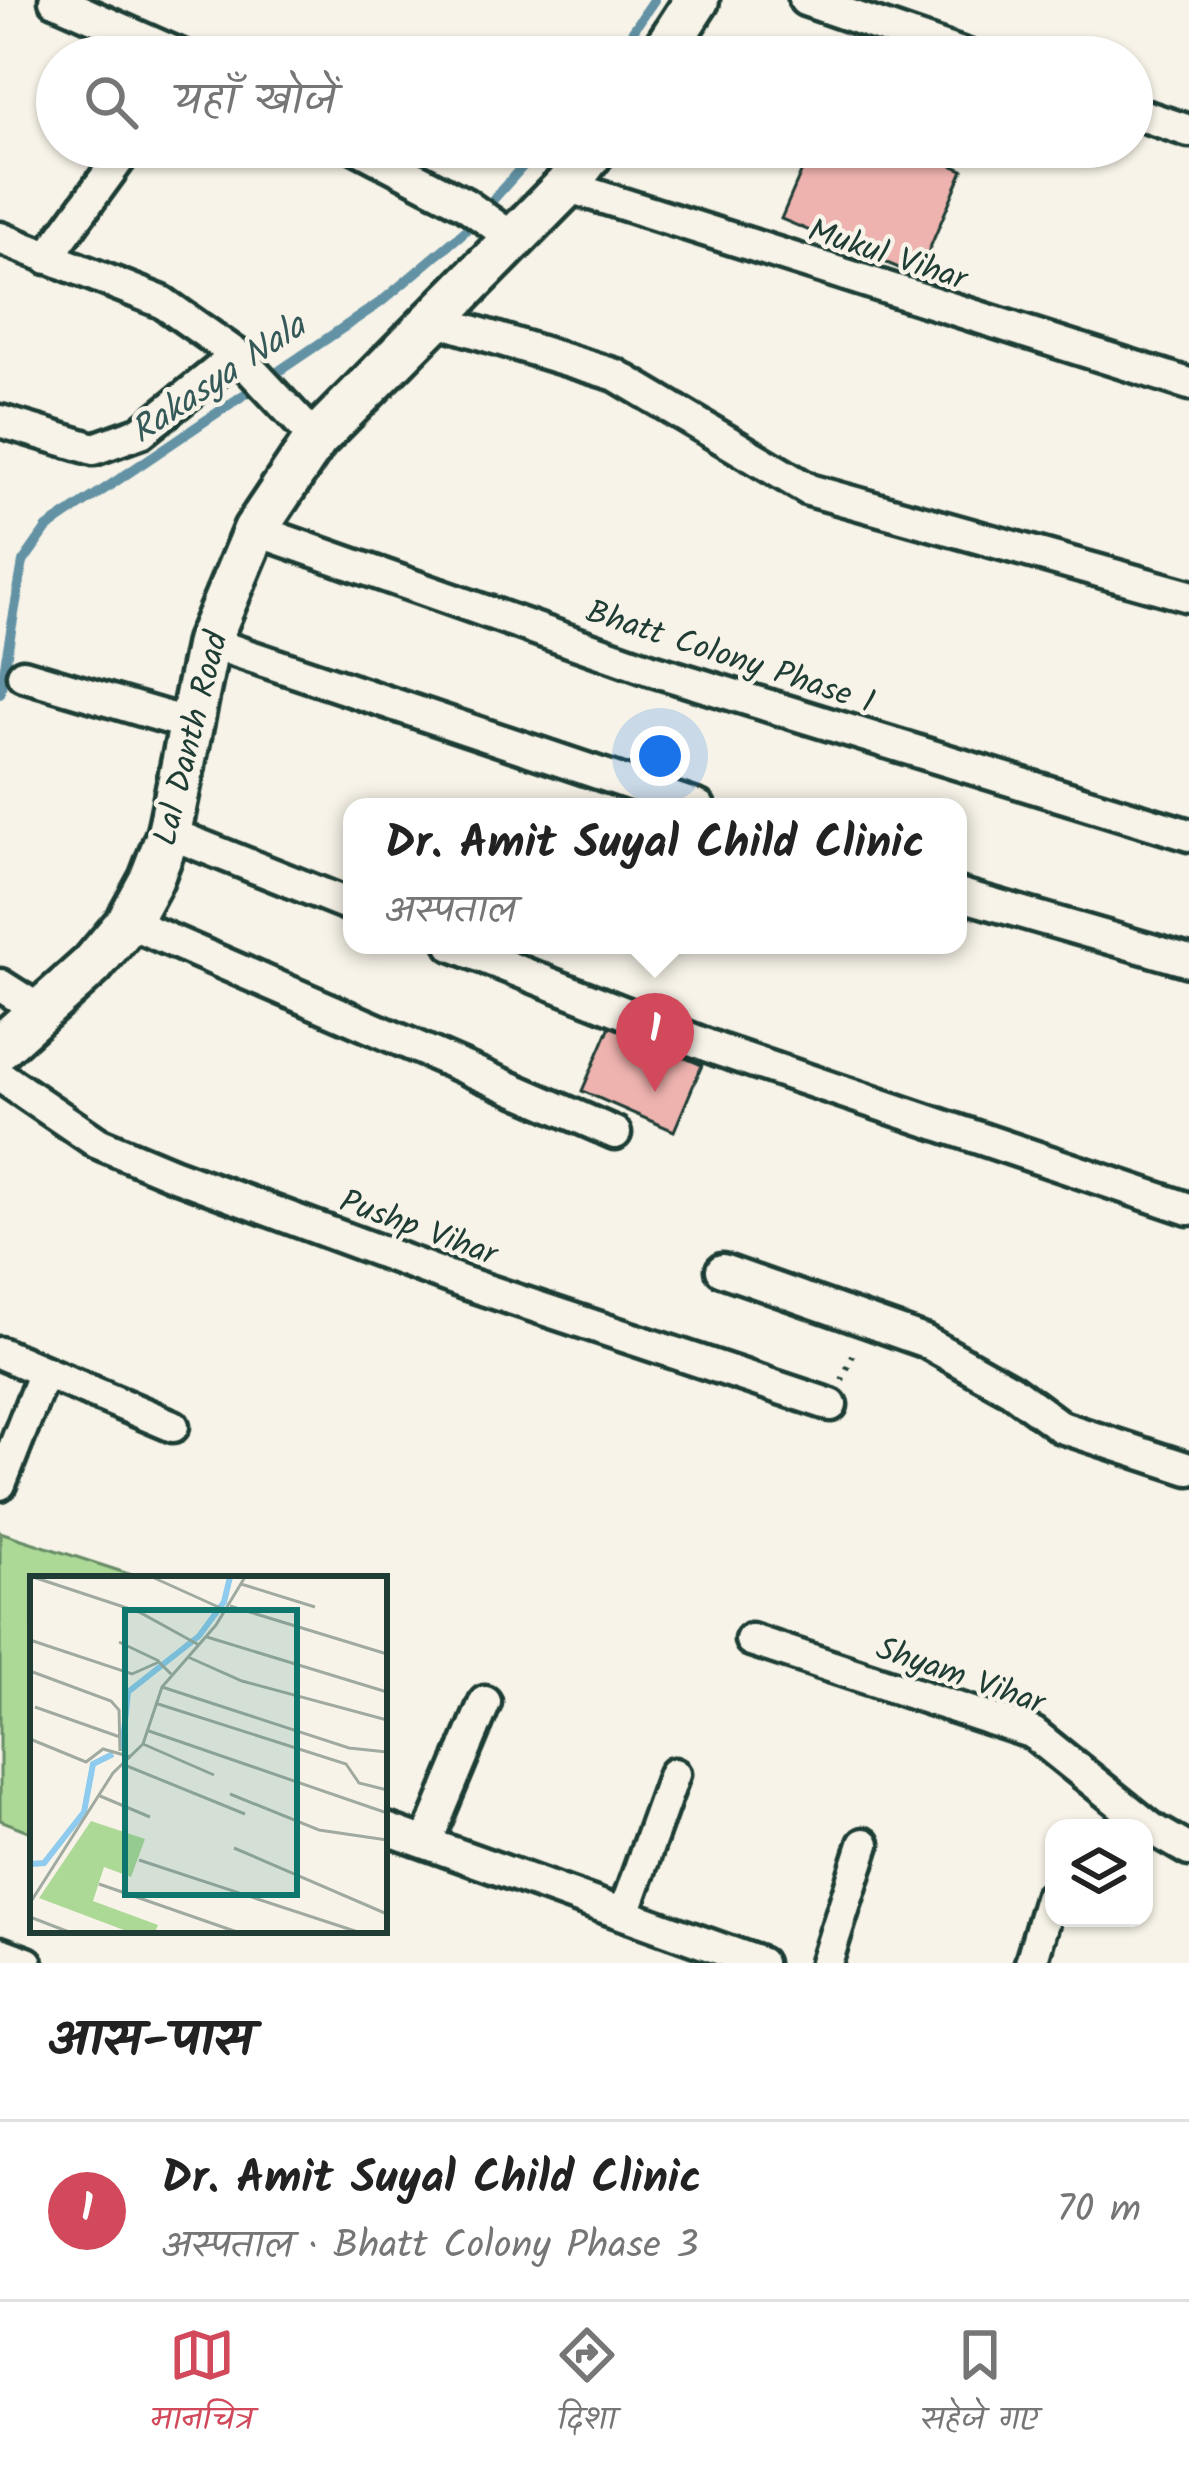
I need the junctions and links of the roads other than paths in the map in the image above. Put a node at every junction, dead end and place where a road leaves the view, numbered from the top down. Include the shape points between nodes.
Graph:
1 (55, 0) edge
2 (805, 0) edge
3 (694, 1) edge
4 (136, 36) edge
5 (673, 36) edge
6 (909, 36) edge
7 (1153, 119) edge
8 (1189, 131) edge
9 (113, 168) edge
10 (396, 168) edge
11 (580, 168) edge
12 (566, 186) junction
13 (503, 230) junction
14 (0, 238) edge
15 (47, 258) junction
16 (436, 320) junction
17 (242, 358) junction
18 (1189, 385) edge
19 (0, 421) edge
20 (316, 439) junction
21 (254, 530) junction
22 (1189, 596) edge
23 (208, 642) junction
24 (23, 675) dead end
25 (190, 724) junction
26 (672, 798) edge
27 (169, 833) junction
28 (1189, 835) edge
29 (967, 897) edge
30 (343, 902) edge
31 (128, 922) junction
32 (475, 954) edge
33 (1189, 961) edge
34 (0, 985) edge
35 (44, 1013) junction
36 (0, 1047) edge
37 (0, 1076) edge
38 (615, 1133) dead end
39 (1189, 1209) edge
40 (722, 1270) dead end
41 (0, 1353) edge
42 (44, 1372) junction
43 (831, 1406) road end
44 (173, 1426) dead end
45 (1189, 1469) edge
46 (0, 1484) edge
47 (751, 1640) dead end
48 (485, 1702) dead end
49 (674, 1774) dead end
50 (387, 1829) edge
51 (426, 1843) junction
52 (864, 1844) dead end
53 (1189, 1850) edge
54 (624, 1913) junction
55 (1045, 1915) edge
56 (0, 1953) edge
57 (27, 1963) edge
58 (760, 1963) edge
59 (826, 1963) edge
60 (1031, 1963) edge

1 - 4 street
2 - 6 street
3 - 5 street
7 - 8 street
9 - 15 street
10 - 13 street
11 - 12 street, Lal Danth Road
12 - 13 street, Lal Danth Road
12 - 18 street, Mukul Vihar
13 - 16 street, Lal Danth Road
14 - 15 street
15 - 17 street via 162,302
16 - 20 street, Lal Danth Road
16 - 22 street via 616,375 809,490
17 - 19 street via 141,432 94,449
17 - 20 street
20 - 21 street, Lal Danth Road
21 - 23 street, Lal Danth Road
21 - 28 street, Bhatt Colony Phase 1 via 649,669
23 - 25 street, Lal Danth Road
23 - 26 street
24 - 25 street
25 - 27 street, Lal Danth Road
27 - 30 street
27 - 31 street, Lal Danth Road
29 - 33 street
31 - 35 street, Lal Danth Road
31 - 38 street
32 - 39 street via 718,1051
34 - 35 street
35 - 36 street, Lal Danth Road
37 - 43 street, Pushp Vihar via 98,1143 172,1174
40 - 45 street via 924,1341 1060,1427
41 - 42 street
42 - 44 street
42 - 46 street
47 - 53 street, Shyam Vihar via 1033,1733
48 - 51 street
49 - 54 street
50 - 51 street
51 - 54 street
52 - 59 street
54 - 58 street
55 - 60 street
56 - 57 street

